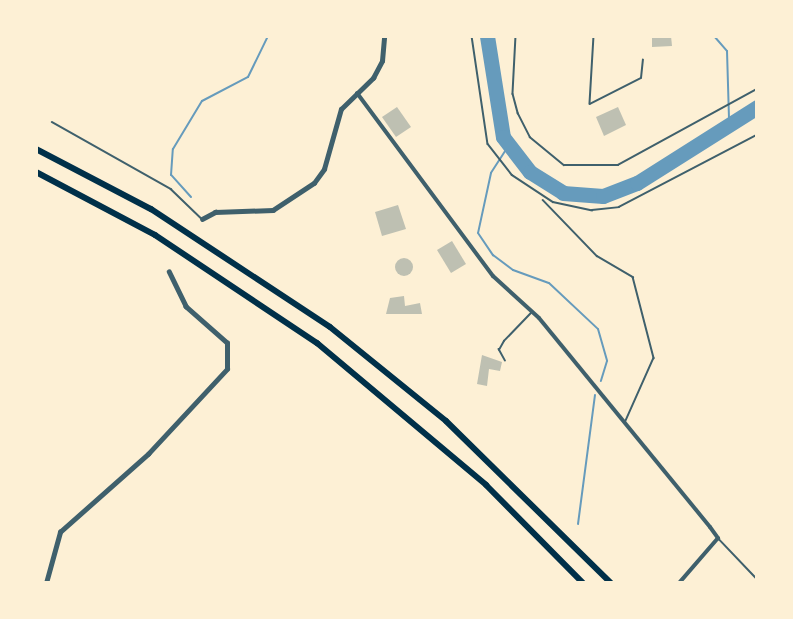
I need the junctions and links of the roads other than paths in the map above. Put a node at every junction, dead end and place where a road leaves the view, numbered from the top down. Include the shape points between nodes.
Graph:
1 (384, 36) edge
2 (472, 36) edge
3 (516, 36) edge
4 (594, 36) edge
5 (643, 60) dead end
6 (757, 89) edge
7 (357, 93) junction
8 (52, 122) dead end
9 (757, 135) edge
10 (36, 149) edge
11 (36, 172) edge
12 (542, 198) junction
13 (202, 219) joint
14 (169, 272) dead end
15 (533, 312) junction
16 (504, 361) dead end
17 (626, 421) junction
18 (718, 538) junction
19 (757, 579) edge
20 (46, 583) edge
21 (582, 583) edge
22 (611, 583) edge
23 (679, 583) edge

1 - 7 street via 382,61
2 - 12 lane via 479,108 491,150
3 - 6 lane via 513,94 518,113 530,137 564,165 618,165
4 - 5 lane via 590,104 641,78
7 - 13 street via 341,109 324,169 302,194 273,210 215,212
7 - 15 street via 493,276
8 - 13 lane via 171,189
9 - 12 lane via 619,207 592,210
10 - 22 highway via 169,220 330,327 446,422
11 - 21 highway via 155,235 317,343 438,441
12 - 17 lane via 597,256 633,277 654,358
14 - 20 street via 186,307 227,343 227,369 148,454 66,524 54,540
15 - 16 lane via 504,341 499,350
15 - 17 street
17 - 18 street
18 - 19 lane
18 - 23 street

